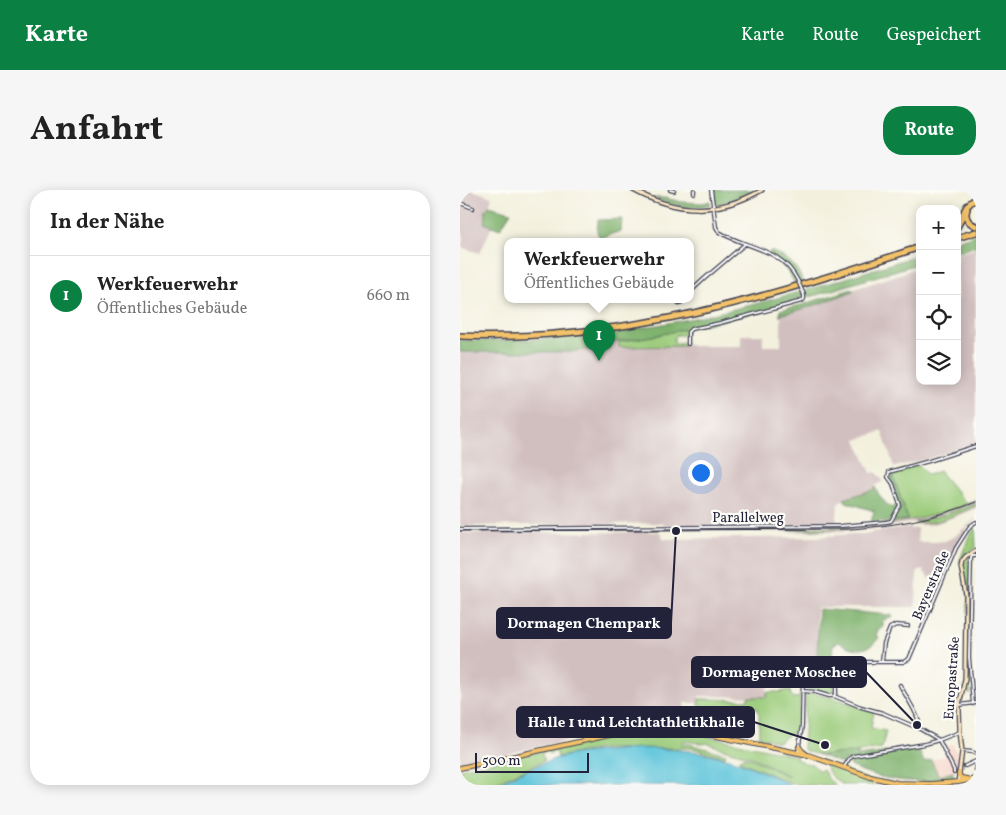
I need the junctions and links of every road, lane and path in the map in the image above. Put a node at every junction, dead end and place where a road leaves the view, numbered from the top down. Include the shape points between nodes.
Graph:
1 (634, 190) edge
2 (670, 190) edge
3 (711, 190) edge
4 (762, 190) edge
5 (674, 191) dead end
6 (976, 200) edge
7 (460, 203) edge
8 (473, 208) dead end
9 (713, 208) junction
10 (961, 218) edge
11 (976, 229) edge
12 (961, 235) edge
13 (745, 244) junction
14 (917, 250) edge
15 (694, 288) edge
16 (460, 337) edge
17 (688, 344) dead end
18 (976, 446) edge
19 (976, 522) edge
20 (460, 529) edge
21 (976, 553) edge
22 (970, 576) junction
23 (976, 576) edge
24 (908, 626) dead end
25 (882, 662) junction
26 (803, 668) dead end
27 (900, 685) dead end
28 (803, 691) junction
29 (834, 696) junction
30 (974, 704) edge
31 (959, 705) junction
32 (920, 729) junction
33 (960, 732) junction
34 (939, 740) junction
35 (799, 747) junction
36 (962, 751) junction
37 (798, 753) junction
38 (976, 754) edge
39 (808, 755) junction
40 (976, 762) edge
41 (965, 766) dead end
42 (460, 768) edge
43 (844, 768) junction
44 (976, 770) edge
45 (957, 773) junction
46 (974, 779) edge
47 (946, 784) junction
48 (958, 784) edge
49 (954, 785) edge

1 - 9 main road via 676,207
2 - 5 street
3 - 9 street
4 - 9 main road via 738,202
6 - 10 highway via 966,207
6 - 11 highway via 966,213 968,221
7 - 8 street
9 - 13 street via 719,232
11 - 12 highway
13 - 15 street
13 - 17 street, bridge via 781,259 798,281 804,299 691,329
14 - 16 highway via 792,291 676,320 561,337
18 - 20 street, Parallelweg via 889,472 900,507 886,522 840,526
19 - 25 street, Bayerstraße via 956,548 911,656 903,662
21 - 22 street via 971,557
21 - 31 main road, Europastraße via 966,557 961,568 966,595 964,679
22 - 23 street
22 - 30 street via 969,657
24 - 25 street via 890,628
25 - 29 street via 837,663
26 - 28 street
27 - 32 street
28 - 29 street
28 - 35 street
29 - 32 street
30 - 31 street
31 - 33 main road, Europastraße
32 - 34 street
33 - 34 street
33 - 36 main road, Europastraße
34 - 43 street via 853,756
34 - 45 street
35 - 37 street
35 - 39 main road
36 - 38 street
36 - 45 main road, Europastraße
37 - 39 main road
37 - 42 main road via 656,725
39 - 43 main road
40 - 41 street
40 - 44 street
43 - 47 main road via 897,782
45 - 46 main road via 962,779
45 - 48 main road, Europastraße
46 - 48 main road
47 - 48 main road
47 - 49 main road

